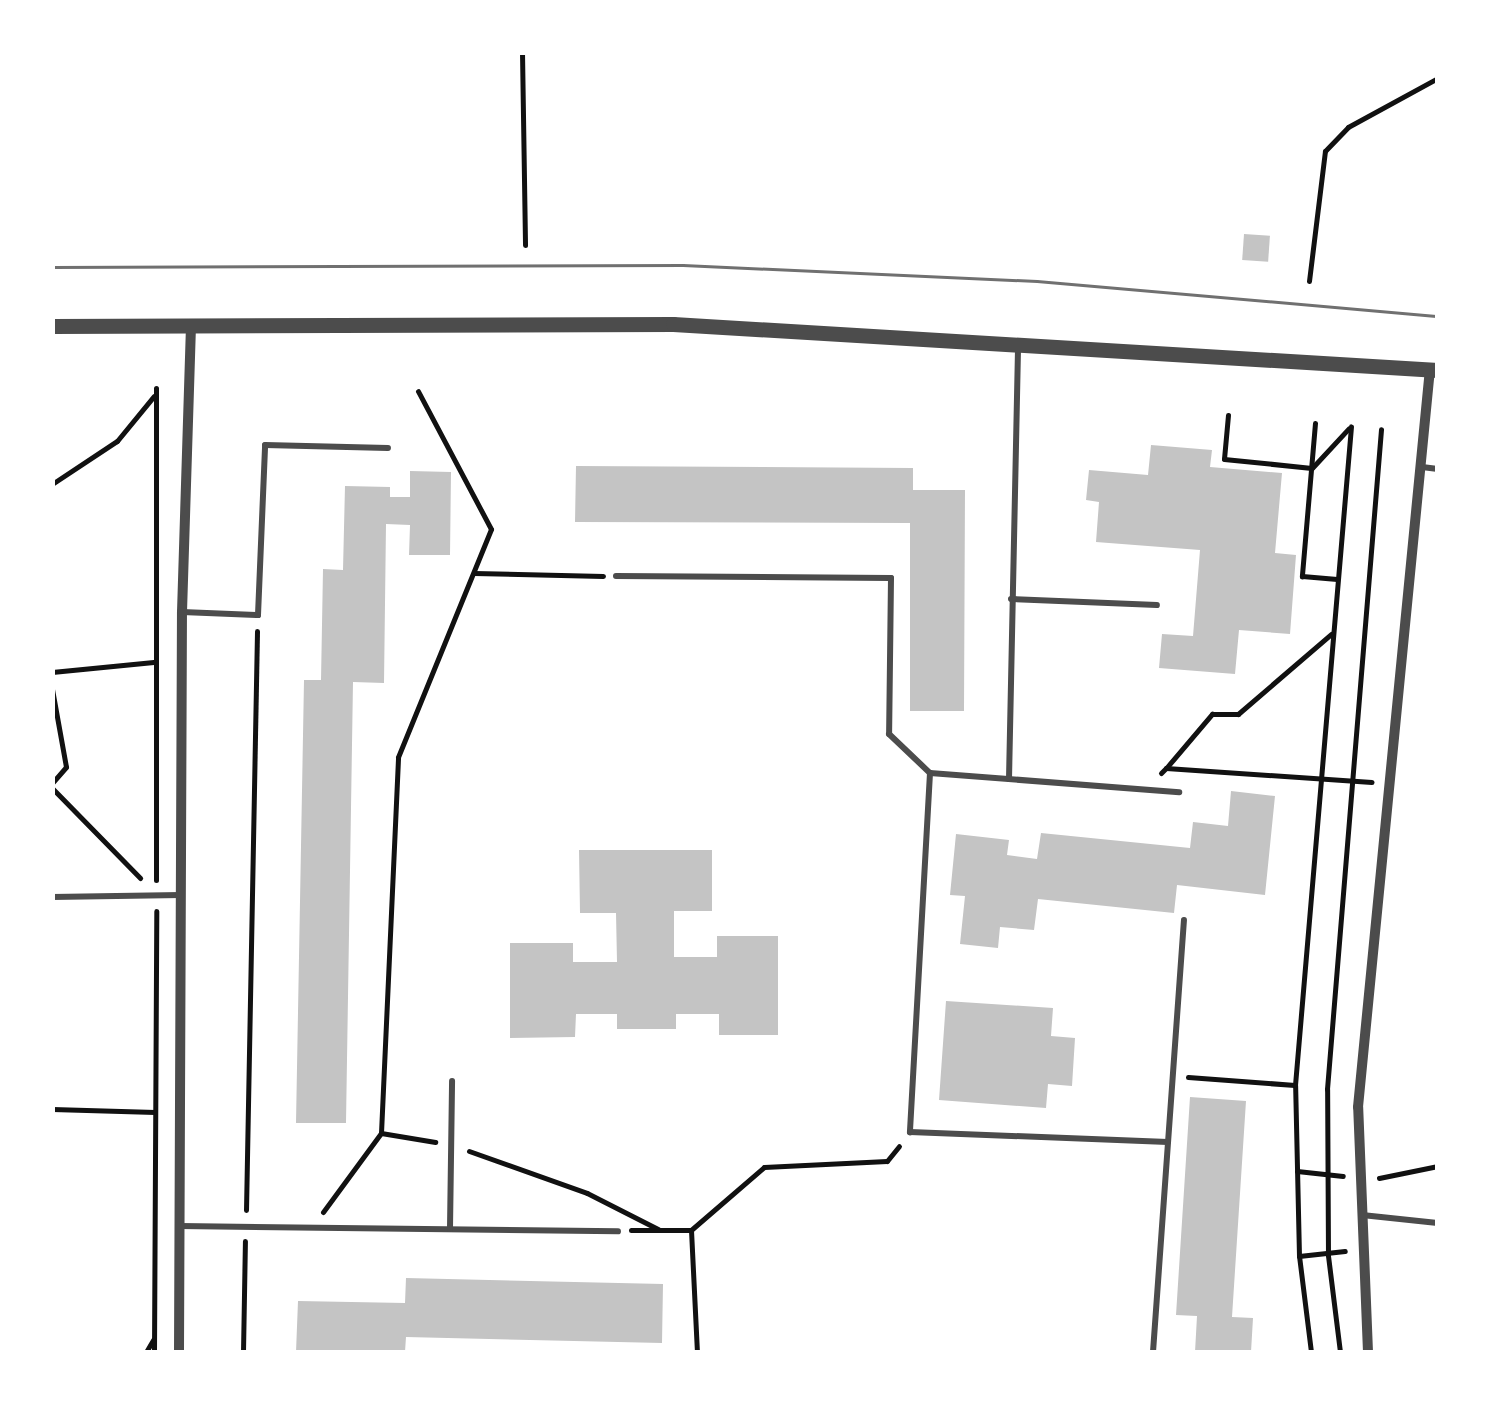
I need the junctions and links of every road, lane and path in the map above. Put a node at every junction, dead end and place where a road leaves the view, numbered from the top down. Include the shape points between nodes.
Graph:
1 (522, 55) edge
2 (1438, 78) edge
3 (526, 245) dead end
4 (1309, 281) dead end
5 (191, 323) junction
6 (52, 326) edge
7 (1018, 343) junction
8 (1434, 369) edge
9 (418, 392) dead end
10 (1228, 415) dead end
11 (1315, 423) dead end
12 (1382, 429) dead end
13 (388, 448) dead end
14 (1422, 467) junction
15 (1312, 468) junction
16 (1438, 470) edge
17 (52, 484) edge
18 (473, 573) junction
19 (616, 576) joint
20 (1338, 579) junction
21 (1012, 599) junction
22 (1157, 605) dead end
23 (182, 612) junction
24 (258, 615) junction
25 (1333, 632) junction
26 (182, 661) junction
27 (156, 662) junction
28 (52, 672) edge
29 (52, 688) edge
30 (1166, 768) junction
31 (930, 773) junction
32 (1321, 777) junction
33 (1009, 779) junction
34 (1352, 779) junction
35 (1390, 784) junction
36 (52, 785) edge
37 (1143, 789) junction
38 (1179, 792) dead end
39 (156, 895) junction
40 (181, 895) junction
41 (52, 896) edge
42 (1184, 920) dead end
43 (1172, 1076) junction
44 (452, 1081) dead end
45 (1295, 1085) junction
46 (52, 1109) edge
47 (155, 1112) junction
48 (382, 1132) junction
49 (910, 1132) junction
50 (1168, 1142) junction
51 (452, 1145) junction
52 (1438, 1166) edge
53 (1297, 1171) junction
54 (1328, 1174) junction
55 (1360, 1178) junction
56 (1361, 1214) junction
57 (1438, 1222) edge
58 (180, 1226) junction
59 (246, 1227) junction
60 (311, 1228) junction
61 (450, 1230) junction
62 (660, 1230) junction
63 (691, 1230) junction
64 (618, 1231) joint
65 (1362, 1246) junction
66 (1328, 1255) junction
67 (1299, 1256) junction
68 (150, 1352) edge
69 (179, 1352) edge
70 (243, 1352) edge
71 (697, 1352) edge
72 (1152, 1352) edge
73 (1311, 1352) edge
74 (1340, 1352) edge
75 (1368, 1352) edge

1 - 3 path
2 - 4 path via 1348,127 1325,151
5 - 6 street
5 - 7 street via 673,324
5 - 23 street
7 - 8 street
7 - 21 lane
8 - 14 street
9 - 18 path via 491,529
10 - 15 path via 1224,460
11 - 15 path
12 - 34 path
13 - 24 lane via 265,446
14 - 16 lane
14 - 35 street
15 - 20 path via 1302,576
15 - 20 path via 1351,426
17 - 27 path via 117,442 153,403 156,388
18 - 19 path
18 - 48 path via 398,757
19 - 31 lane via 891,578 889,734
20 - 25 path
21 - 22 lane
21 - 33 lane
23 - 24 lane
23 - 26 street
24 - 59 path
25 - 30 path via 1238,714 1212,714
25 - 32 path
26 - 27 path
26 - 40 street
27 - 28 path
27 - 39 path
29 - 36 path via 66,767
30 - 32 path
30 - 37 path
31 - 33 lane
31 - 49 lane
32 - 34 path
32 - 45 path
33 - 37 lane
34 - 35 path
34 - 54 path via 1326,1089
35 - 55 street via 1358,1107
36 - 39 path
37 - 38 lane
39 - 40 lane
39 - 41 lane
39 - 47 path
40 - 58 street
42 - 43 lane
43 - 45 path
43 - 50 lane
44 - 51 lane
45 - 53 path
46 - 47 path
47 - 68 path
48 - 51 path
48 - 60 path
49 - 50 lane
49 - 63 path via 887,1161 764,1167
50 - 72 lane
51 - 61 lane
51 - 62 path via 587,1193
52 - 55 path
53 - 54 path
53 - 67 path
54 - 55 path
54 - 66 path
55 - 56 street
56 - 57 lane
56 - 65 street
58 - 59 lane
58 - 69 street
59 - 60 lane
59 - 70 path
60 - 61 lane
61 - 64 lane
62 - 63 path
62 - 64 path
63 - 71 path
65 - 66 path
65 - 75 street
66 - 67 path
66 - 74 path
67 - 73 path

